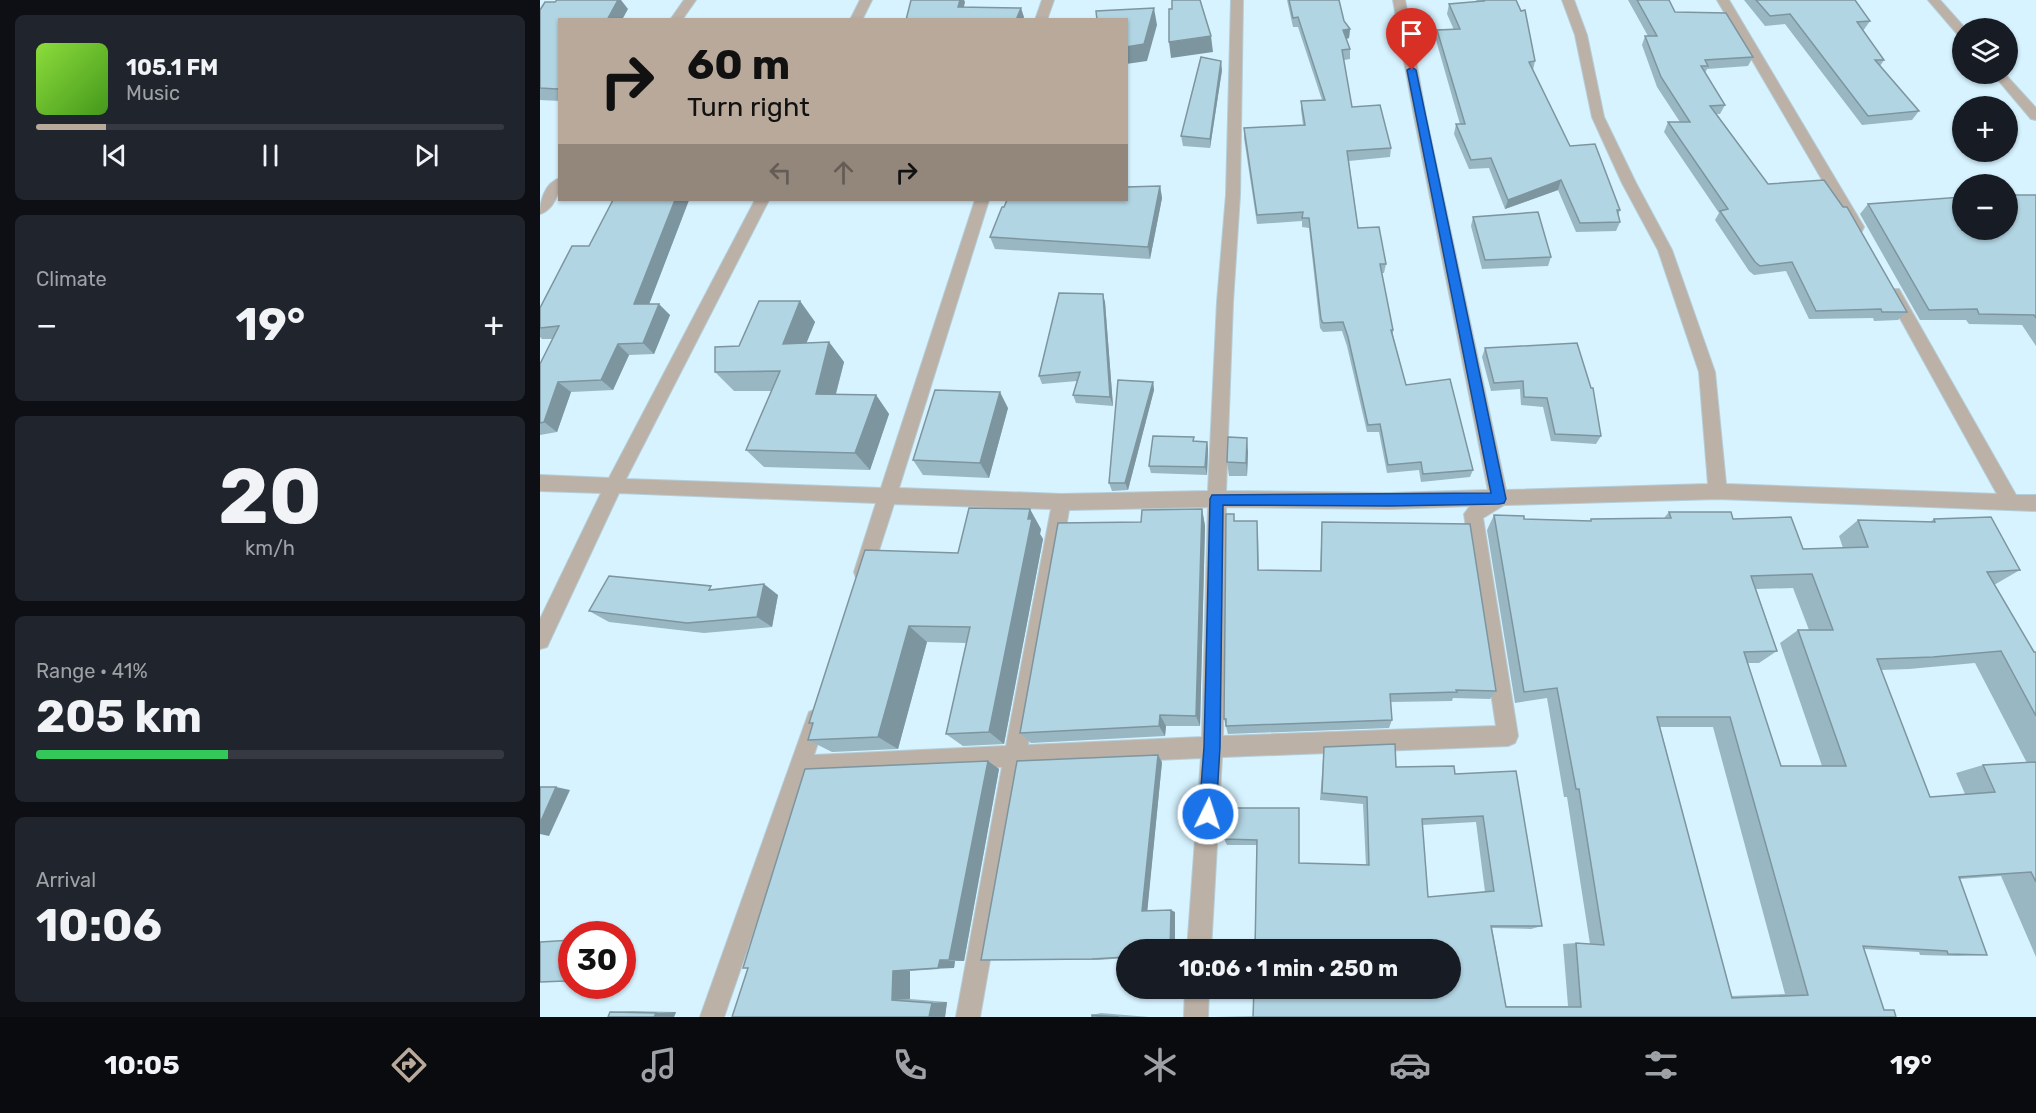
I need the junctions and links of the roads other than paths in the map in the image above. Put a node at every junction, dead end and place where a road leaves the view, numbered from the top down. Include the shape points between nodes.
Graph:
1 (690, 0) edge
2 (866, 0) edge
3 (1048, 0) edge
4 (1237, 0) edge
5 (1399, 0) edge
6 (1568, 0) edge
7 (1723, 0) edge
8 (1934, 0) edge
9 (677, 18) edge
10 (857, 18) edge
11 (1042, 18) edge
12 (1952, 21) edge
13 (2008, 84) edge
14 (2036, 116) edge
15 (558, 185) edge
16 (761, 201) edge
17 (982, 201) edge
18 (540, 209) edge
19 (1862, 236) edge
20 (1885, 277) edge
21 (540, 483) edge
22 (614, 485) junction
23 (1718, 491) junction
24 (888, 497) junction
25 (1216, 499) junction
26 (1499, 499) junction
27 (1061, 502) junction
28 (2011, 503) junction
29 (2036, 503) edge
30 (859, 587) edge
31 (540, 640) edge
32 (822, 699) edge
33 (1212, 747) junction
34 (1014, 757) junction
35 (801, 766) junction
36 (1200, 939) edge
37 (1197, 999) edge
38 (712, 1017) edge
39 (968, 1017) edge
40 (1196, 1017) edge

1 - 9 street
2 - 10 street
3 - 11 street
4 - 25 street via 1233,195
5 - 26 street
6 - 23 street via 1581,35 1598,117 1665,250 1707,372
7 - 19 street
8 - 12 street
13 - 14 street
15 - 18 street
16 - 22 street
17 - 24 street
20 - 28 street
21 - 22 street
22 - 24 street
22 - 31 street
23 - 26 street
23 - 28 street
24 - 27 street
24 - 30 street
25 - 26 street
25 - 27 street
25 - 33 street
26 - 33 street via 1473,514 1508,736
27 - 34 street
28 - 29 street
32 - 35 street
33 - 34 street
33 - 36 street
34 - 35 street
34 - 39 street
35 - 38 street
37 - 40 street

